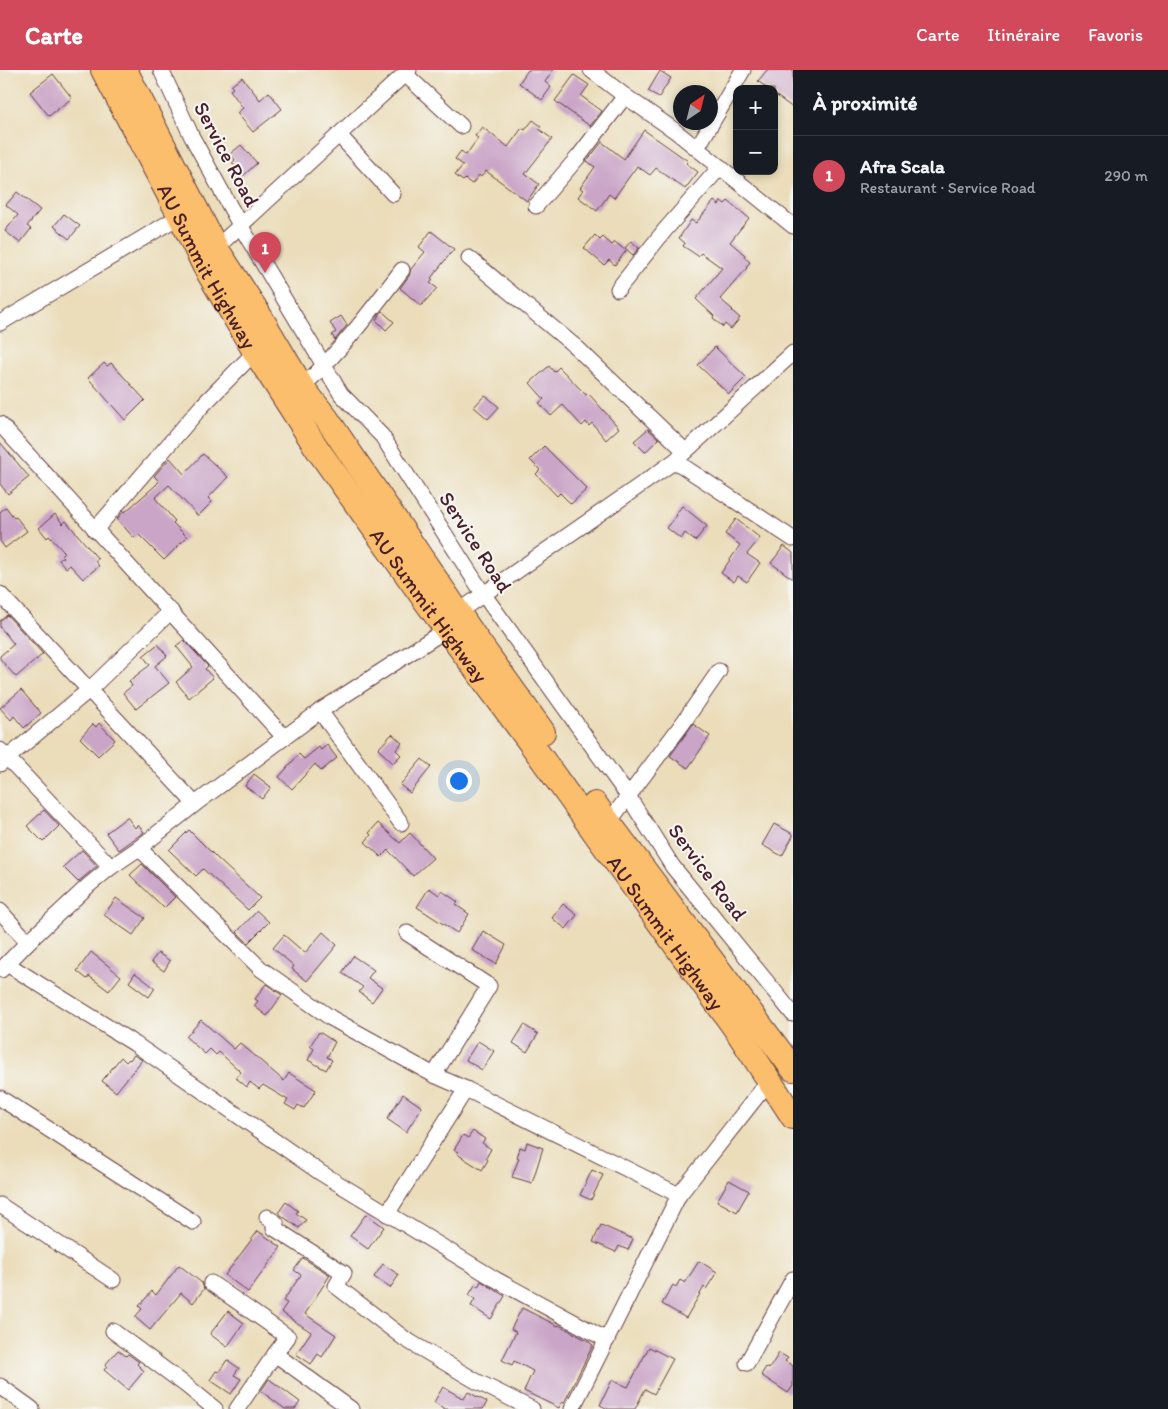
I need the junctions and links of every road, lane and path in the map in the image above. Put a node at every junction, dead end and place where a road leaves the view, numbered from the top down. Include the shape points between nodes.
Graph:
1 (103, 70) edge
2 (161, 70) edge
3 (591, 70) edge
4 (743, 70) edge
5 (127, 72) edge
6 (407, 72) edge
7 (625, 96) junction
8 (461, 126) dead end
9 (339, 135) junction
10 (696, 148) junction
11 (720, 167) junction
12 (393, 194) dead end
13 (536, 206) dead end
14 (180, 216) junction
15 (240, 225) junction
16 (793, 226) edge
17 (216, 248) junction
18 (469, 258) dead end
19 (402, 270) dead end
20 (618, 289) dead end
21 (0, 323) edge
22 (255, 352) junction
23 (793, 353) edge
24 (324, 367) junction
25 (302, 387) junction
26 (0, 424) edge
27 (680, 456) junction
28 (95, 530) junction
29 (793, 539) edge
30 (0, 594) edge
31 (484, 595) junction
32 (171, 611) junction
33 (452, 620) junction
34 (719, 671) dead end
35 (89, 690) junction
36 (320, 712) junction
37 (284, 737) junction
38 (3, 758) edge
39 (628, 796) junction
40 (195, 804) junction
41 (608, 822) junction
42 (401, 823) dead end
43 (139, 848) junction
44 (111, 867) junction
45 (0, 911) edge
46 (407, 933) dead end
47 (28, 942) junction
48 (4, 968) edge
49 (793, 1014) edge
50 (793, 1069) edge
51 (434, 1075) junction
52 (769, 1081) junction
53 (466, 1089) junction
54 (0, 1098) edge
55 (793, 1117) edge
56 (679, 1195) junction
57 (0, 1205) edge
58 (387, 1214) junction
59 (267, 1216) dead end
60 (193, 1222) dead end
61 (793, 1279) edge
62 (113, 1280) dead end
63 (211, 1283) dead end
64 (113, 1331) dead end
65 (607, 1340) junction
66 (275, 1354) junction
67 (747, 1363) dead end
68 (0, 1386) edge
69 (32, 1409) edge
70 (214, 1409) edge
71 (237, 1409) edge
72 (351, 1409) edge
73 (532, 1409) edge
74 (572, 1409) edge

1 - 14 main road, AU Summit Highway
2 - 15 street, Service Road via 192,137
3 - 7 street
4 - 10 street
5 - 17 main road, AU Summit Highway
6 - 8 street
6 - 9 street
7 - 10 street
7 - 13 street
9 - 12 street
9 - 15 street
10 - 11 street
11 - 16 street
11 - 20 street via 664,230
14 - 21 street
14 - 22 main road, AU Summit Highway
15 - 17 street
15 - 24 street, Service Road
17 - 25 main road, AU Summit Highway
18 - 27 street via 577,348
19 - 24 street
22 - 28 street via 202,407
22 - 33 main road, AU Summit Highway via 318,450 427,603
23 - 27 street
24 - 25 street
24 - 31 street, Service Road via 341,394 382,436
25 - 33 main road, AU Summit Highway via 327,419
26 - 28 street
27 - 29 street
27 - 31 street
28 - 32 street
30 - 35 street
31 - 33 street
31 - 39 street, Service Road
32 - 35 street
32 - 37 street
33 - 36 street
33 - 41 main road, AU Summit Highway
33 - 52 main road, AU Summit Highway via 534,748 737,1031
34 - 39 street
35 - 38 street
35 - 40 street
36 - 37 street
36 - 42 street
37 - 40 street
38 - 44 street
39 - 41 street
39 - 49 street, Service Road via 674,867
40 - 43 street
41 - 50 main road, AU Summit Highway
43 - 44 street
43 - 51 street via 261,969 331,1018
44 - 47 street
45 - 47 street
46 - 51 street via 489,986
47 - 48 street
48 - 58 street via 135,1044 321,1173
51 - 53 street
52 - 55 main road, AU Summit Highway
52 - 56 street
53 - 56 street
53 - 58 street
54 - 60 street
56 - 65 street
57 - 62 street
58 - 65 street via 495,1280
59 - 73 street via 276,1223 274,1228 344,1273 336,1286 405,1339 476,1381
61 - 67 street
63 - 66 street via 288,1337
64 - 70 street
65 - 74 street
66 - 71 street
66 - 72 street
68 - 69 street

